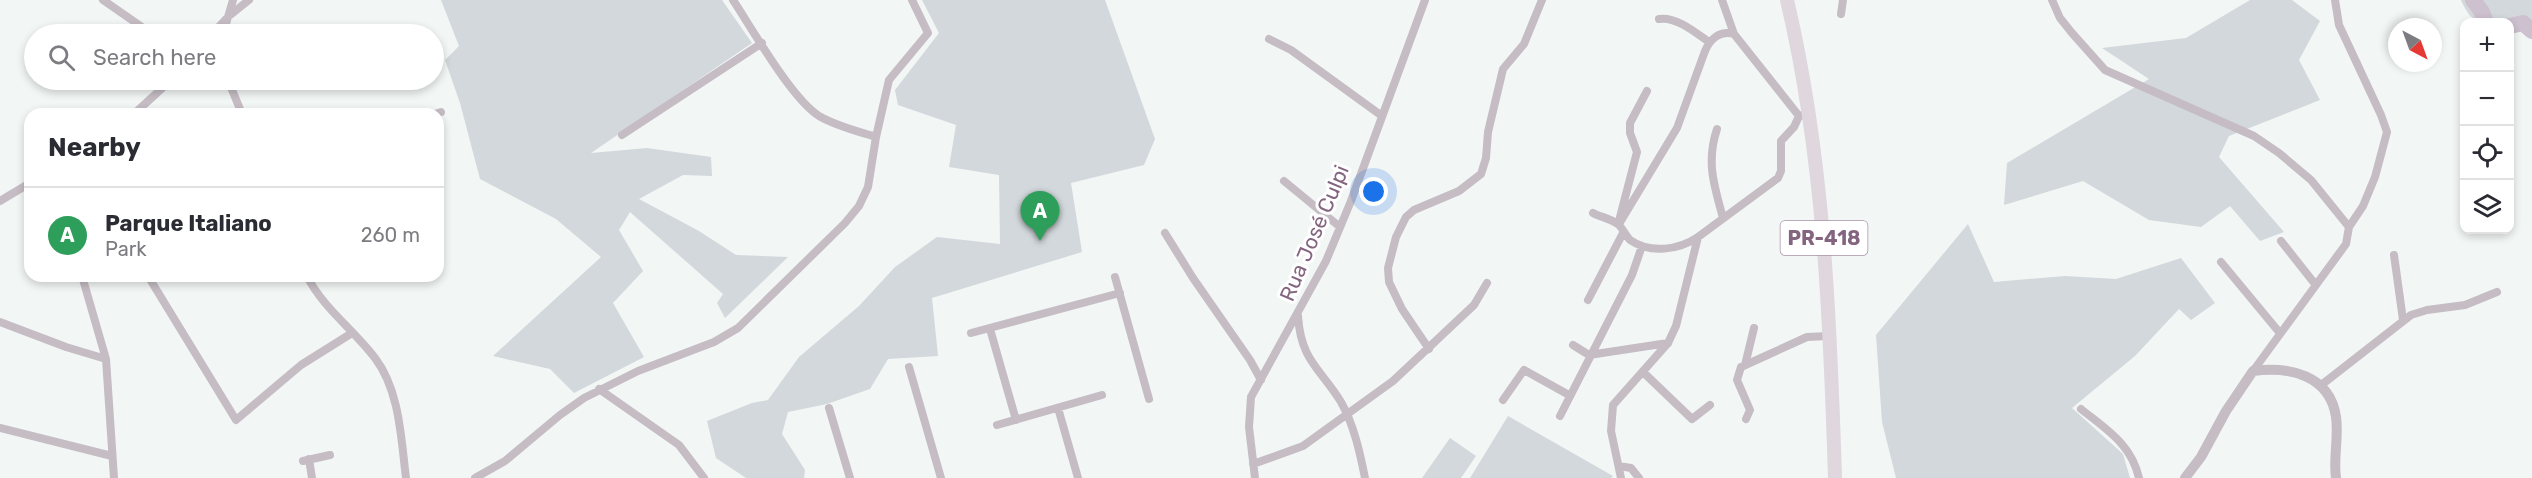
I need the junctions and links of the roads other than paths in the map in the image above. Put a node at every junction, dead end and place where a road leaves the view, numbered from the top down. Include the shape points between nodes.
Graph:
1 (103, 0) edge
2 (233, 0) edge
3 (249, 0) edge
4 (733, 0) edge
5 (912, 0) edge
6 (1425, 0) edge
7 (1542, 0) edge
8 (1722, 0) edge
9 (1787, 0) edge
10 (1843, 0) edge
11 (2052, 0) edge
12 (2335, 0) edge
13 (1841, 14) dead end
14 (229, 16) junction
15 (1659, 19) dead end
16 (138, 24) edge
17 (221, 24) edge
18 (226, 24) edge
19 (1734, 34) junction
20 (1269, 39) dead end
21 (1709, 42) junction
22 (762, 44) junction
23 (160, 90) edge
24 (232, 90) edge
25 (1647, 91) dead end
26 (141, 108) edge
27 (240, 108) edge
28 (1805, 115) junction
29 (1382, 116) junction
30 (1717, 129) dead end
31 (622, 135) dead end
32 (876, 137) junction
33 (1284, 181) dead end
34 (24, 186) edge
35 (1, 198) edge
36 (1593, 213) dead end
37 (1723, 218) junction
38 (1619, 225) junction
39 (1340, 227) junction
40 (2349, 227) junction
41 (1623, 232) junction
42 (1165, 233) dead end
43 (1698, 237) junction
44 (2281, 241) dead end
45 (1642, 246) junction
46 (2394, 255) dead end
47 (2221, 262) dead end
48 (1115, 276) dead end
49 (84, 282) edge
50 (152, 282) edge
51 (311, 282) edge
52 (1487, 283) dead end
53 (2315, 284) junction
54 (2497, 292) dead end
55 (1120, 293) junction
56 (1588, 300) dead end
57 (1298, 316) junction
58 (2403, 320) junction
59 (0, 322) edge
60 (990, 328) junction
61 (1754, 328) dead end
62 (2279, 332) junction
63 (352, 333) junction
64 (971, 333) dead end
65 (1830, 336) junction
66 (1668, 343) junction
67 (1573, 345) dead end
68 (1429, 349) junction
69 (1590, 355) junction
70 (106, 359) junction
71 (1745, 365) junction
72 (909, 367) dead end
73 (2253, 371) junction
74 (1643, 372) junction
75 (1261, 380) junction
76 (2320, 386) junction
77 (599, 389) junction
78 (1102, 395) dead end
79 (1569, 395) junction
80 (1149, 399) dead end
81 (1503, 400) dead end
82 (1710, 405) dead end
83 (830, 408) dead end
84 (1058, 408) junction
85 (2081, 409) dead end
86 (1347, 416) junction
87 (1560, 416) dead end
88 (1746, 419) dead end
89 (1016, 420) junction
90 (998, 425) dead end
91 (0, 428) edge
92 (330, 455) dead end
93 (112, 456) junction
94 (1253, 464) junction
95 (1619, 466) junction
96 (1832, 474) edge
97 (114, 478) edge
98 (312, 478) edge
99 (406, 478) edge
100 (475, 478) edge
101 (704, 478) edge
102 (850, 478) edge
103 (941, 478) edge
104 (1078, 478) edge
105 (1255, 478) edge
106 (1365, 478) edge
107 (1621, 478) edge
108 (1639, 478) edge
109 (2139, 478) edge
110 (2185, 478) edge
111 (2336, 478) edge

1 - 16 street
2 - 14 street
3 - 14 street
4 - 22 street
5 - 32 street via 928,33 889,80
6 - 29 street, Rua José Culpi
7 - 68 street via 1524,44 1503,69 1480,174 1459,191 1414,210 1396,237 1388,268 1389,282
8 - 19 street
9 - 28 highway, PR-418 via 1800,55
10 - 13 street
11 - 40 street via 2077,40 2105,70 2254,136 2311,180
12 - 40 street via 2338,25 2382,115 2386,132 2369,192
14 - 17 street
14 - 18 street
15 - 21 street via 1675,21
19 - 21 street via 1725,33
19 - 28 street
20 - 29 street via 1291,50
21 - 38 street via 1677,128
22 - 31 street
22 - 32 street via 811,109 827,120
23 - 26 street
24 - 27 street
25 - 38 street via 1630,123 1637,152
28 - 37 street via 1781,141 1778,178
28 - 65 highway, PR-418 via 1826,251
29 - 39 street, Rua José Culpi
30 - 37 street via 1711,147 1711,166
32 - 77 street via 868,187 860,206 749,319 714,342
33 - 39 street
34 - 35 street
36 - 38 street
37 - 43 street
38 - 41 street
39 - 57 street, Rua José Culpi
40 - 53 street via 2346,244
41 - 45 street
41 - 56 street
42 - 75 street
43 - 45 street via 1665,248
43 - 66 street via 1676,326
44 - 53 street
45 - 69 street via 1632,275
46 - 58 street
47 - 62 street
48 - 55 street
49 - 70 street
50 - 63 street via 236,420 301,365
51 - 63 street
52 - 68 street via 1474,305
53 - 62 street
54 - 58 street via 2465,305 2419,311
55 - 60 street
55 - 80 street
57 - 75 street, Rua José Culpi
57 - 86 street via 1306,355 1336,394
58 - 76 street
59 - 70 street
60 - 64 street
60 - 89 street
61 - 71 street
62 - 73 street
63 - 99 street via 376,359 388,382 398,418
65 - 71 street via 1807,337
65 - 96 highway, PR-418
66 - 69 street
66 - 74 street
67 - 69 street
68 - 86 street
69 - 79 street
70 - 93 street
71 - 88 street via 1737,374 1750,410
72 - 103 street
73 - 76 street via 2287,369
73 - 110 street
74 - 82 street via 1692,419
74 - 95 street via 1613,405 1611,431
75 - 94 street, Rua José Culpi via 1251,397 1249,414
76 - 111 street via 2333,404 2336,417
77 - 100 street
77 - 101 street via 673,440
78 - 84 street
79 - 81 street via 1524,370
79 - 87 street
83 - 102 street
84 - 89 street
84 - 104 street
85 - 109 street via 2126,447
86 - 94 street via 1303,446
86 - 106 street
89 - 90 street
91 - 93 street
92 - 98 street via 306,460
93 - 97 street
94 - 105 street, Rua José Culpi
95 - 107 street
95 - 108 street via 1631,468

